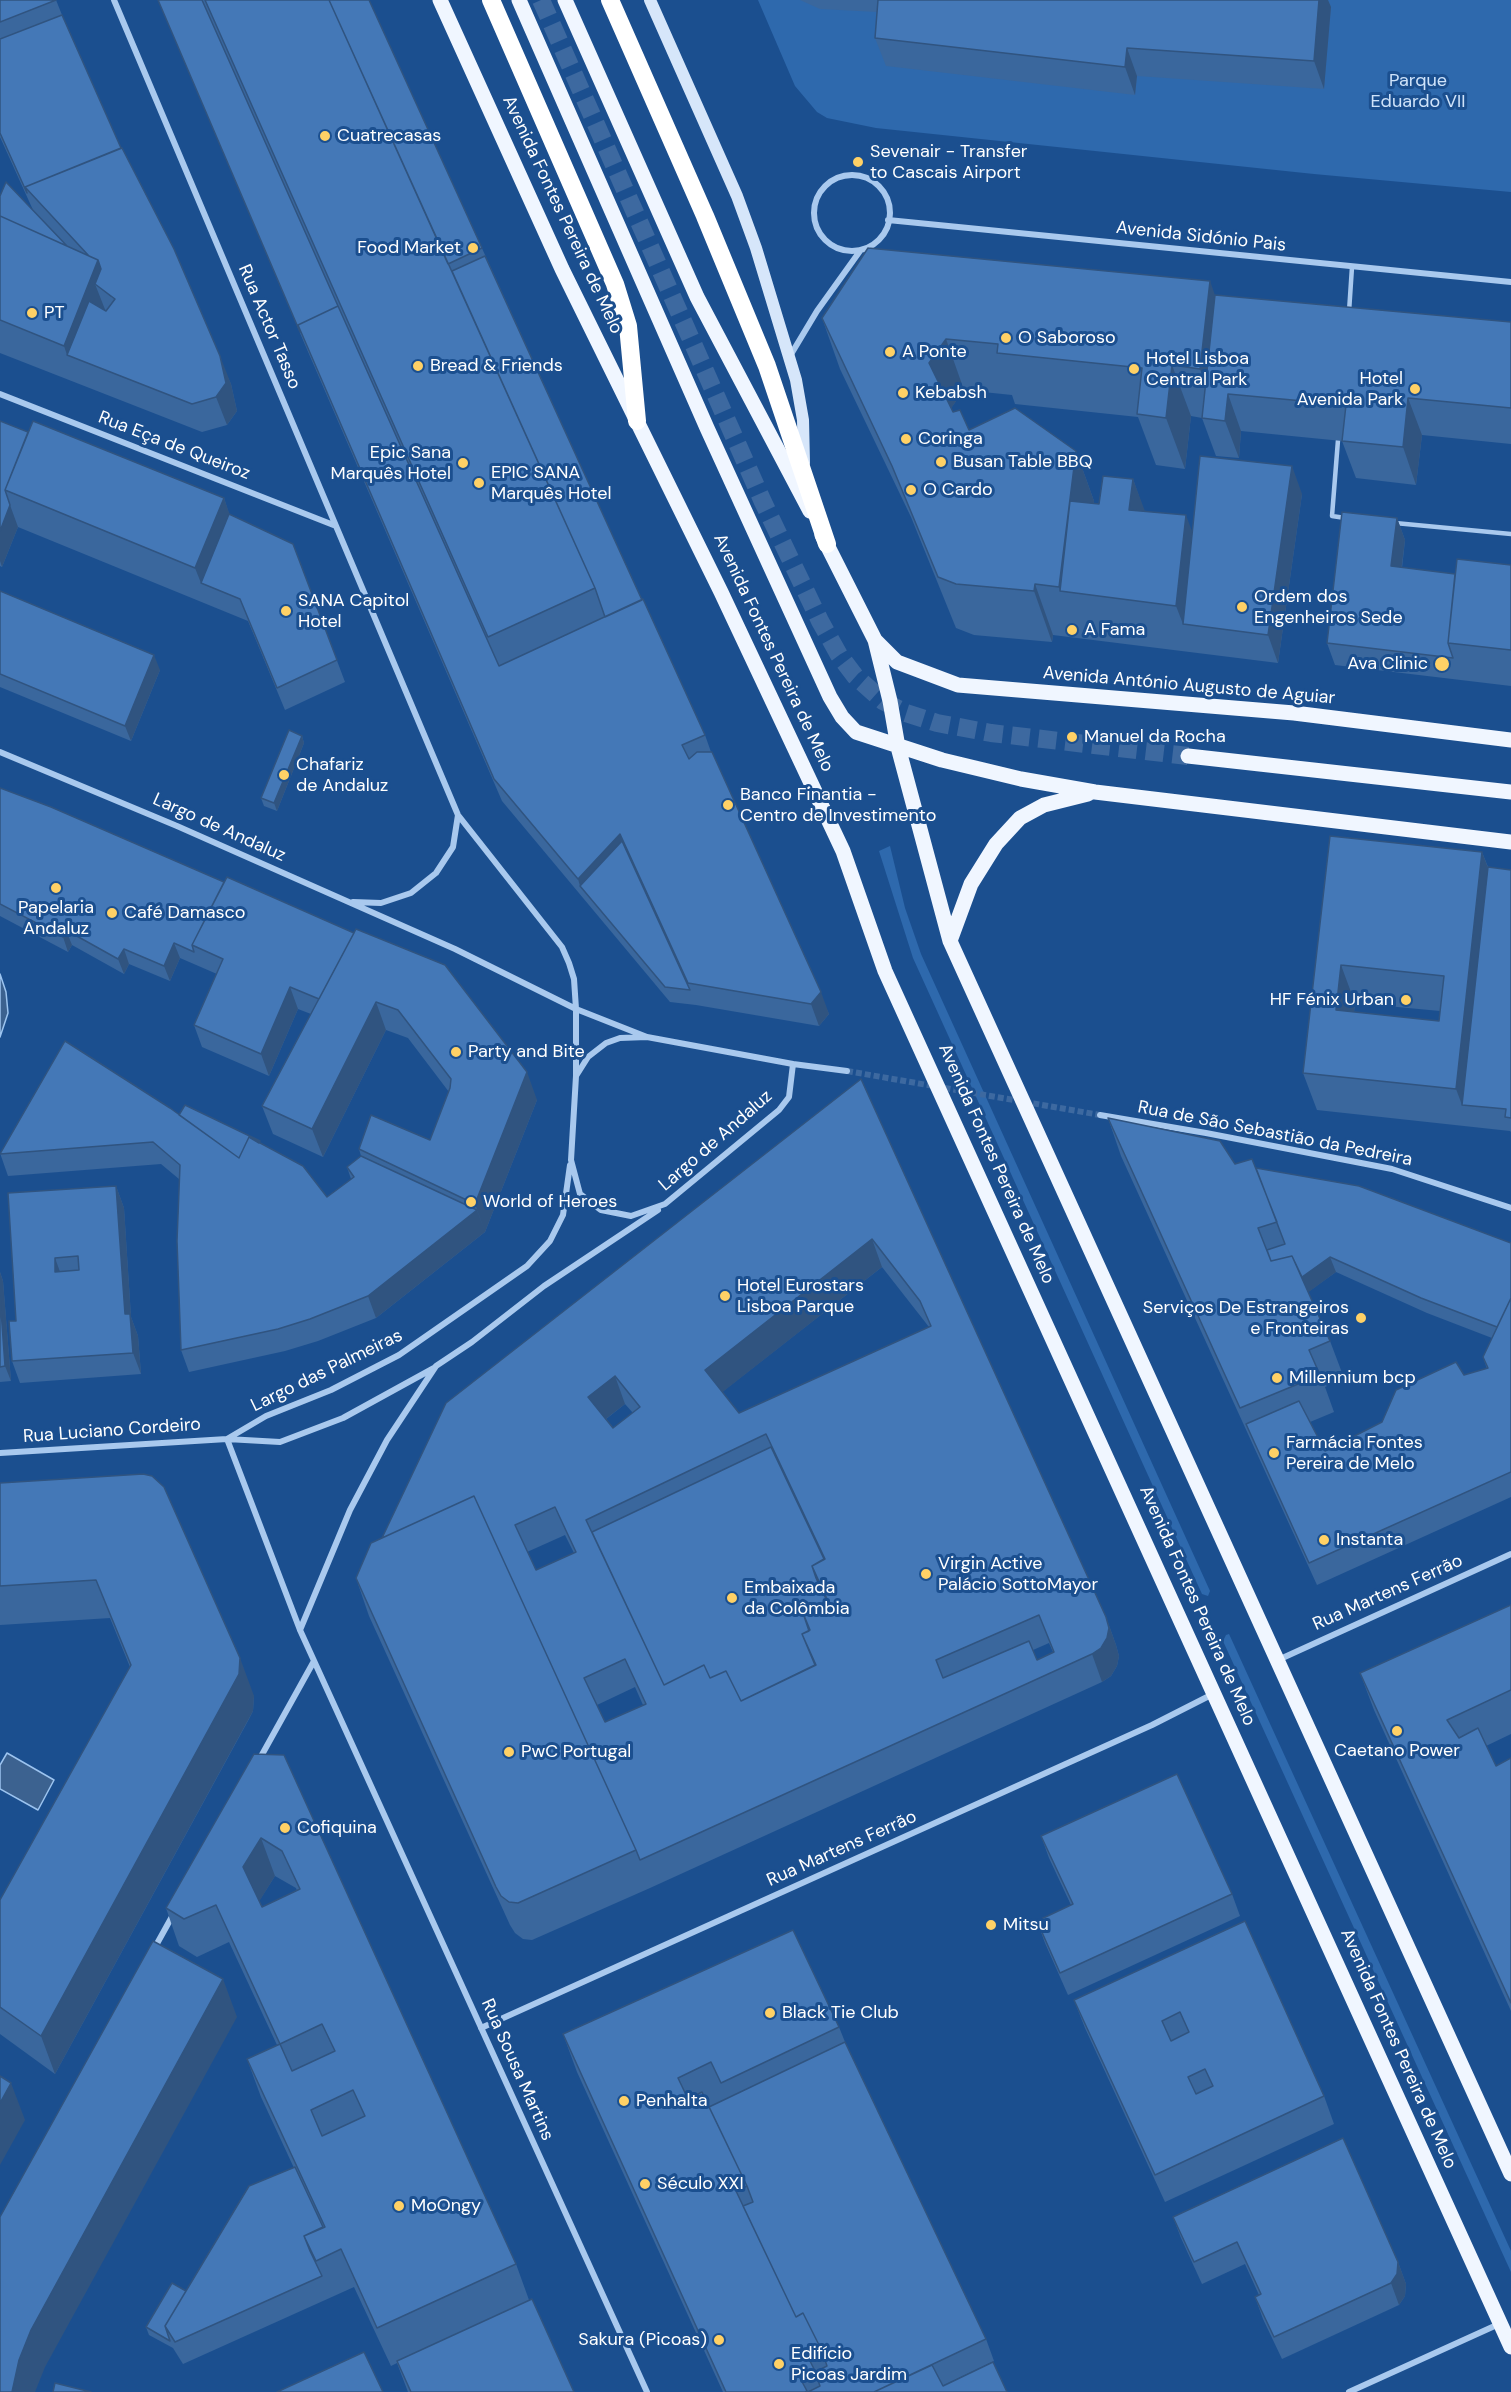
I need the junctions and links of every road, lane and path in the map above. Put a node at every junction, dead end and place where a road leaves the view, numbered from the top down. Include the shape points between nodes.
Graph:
1 (114, 0) edge
2 (440, 0) edge
3 (491, 0) edge
4 (519, 0) edge
5 (565, 0) edge
6 (610, 0) edge
7 (650, 0) edge
8 (888, 220) junction
9 (860, 251) junction
10 (1352, 267) junction
11 (1511, 282) edge
12 (1349, 322) edge
13 (790, 356) junction
14 (0, 394) edge
15 (637, 421) junction
16 (1338, 440) edge
17 (804, 470) junction
18 (1354, 519) edge
19 (1388, 522) edge
20 (336, 525) junction
21 (1511, 534) edge
22 (827, 544) junction
23 (875, 640) junction
24 (397, 666) joint
25 (1511, 740) edge
26 (897, 747) junction
27 (0, 752) edge
28 (1188, 756) tunnel mouth
29 (1095, 792) junction
30 (1511, 792) edge
31 (458, 815) junction
32 (1511, 842) edge
33 (350, 902) junction
34 (950, 941) junction
35 (576, 1009) junction
36 (646, 1037) junction
37 (793, 1064) junction
38 (847, 1071) tunnel mouth
39 (576, 1076) junction
40 (1100, 1115) tunnel mouth
41 (571, 1160) junction
42 (665, 1204) junction
43 (1511, 1208) edge
44 (527, 1266) joint
45 (544, 1286) joint
46 (436, 1366) junction
47 (227, 1439) junction
48 (0, 1453) edge
49 (1511, 1554) edge
50 (300, 1630) junction
51 (1277, 1660) junction
52 (314, 1661) junction
53 (1214, 1694) junction
54 (256, 1766) edge
55 (180, 1902) edge
56 (151, 1954) edge
57 (481, 2028) junction
58 (1511, 2174) edge
59 (1500, 2323) junction
60 (1511, 2347) edge
61 (646, 2392) edge
62 (1349, 2392) edge

1 - 20 street, Rua Actor Tasso
2 - 15 main road, Avenida Fontes Pereira de Melo via 562,269
3 - 15 highway via 615,284 628,326
4 - 26 main road via 830,697 856,732
5 - 22 main road via 697,297
6 - 17 highway via 744,310
7 - 13 street via 737,196
8 - 9 street via 879,238
8 - 9 street via 885,195 867,178 842,176 822,190 813,212 821,234 839,248
8 - 10 street, Avenida Sidónio Pais
9 - 13 street
10 - 11 street, Avenida Sidónio Pais
10 - 12 lane
13 - 17 street via 803,420
14 - 20 street, Rua Eça de Queiroz
15 - 53 main road, Avenida Fontes Pereira de Melo via 843,851 885,971
16 - 18 lane via 1332,516
17 - 22 highway
19 - 21 lane
20 - 24 street, Rua Actor Tasso
22 - 23 main road
23 - 25 main road, Avenida António Augusto de Aguiar via 897,662 958,685 1294,713
23 - 26 main road
24 - 31 street, Largo de Andaluz
26 - 29 main road via 1021,779
26 - 34 main road
27 - 33 street, Largo de Andaluz
28 - 30 main road
29 - 32 main road
29 - 34 main road via 1044,805 1020,818 996,844 971,884
31 - 33 street, Largo de Andaluz via 453,847 436,873 420,887 381,903
31 - 35 street, Largo de Andaluz via 562,947 574,979
33 - 35 street, Largo de Andaluz
34 - 51 main road
35 - 36 street, Largo de Andaluz
35 - 39 street, Largo de Andaluz
36 - 37 street, Largo de Andaluz
36 - 39 street, Largo de Andaluz via 606,1043 588,1057
37 - 38 street, Largo de Andaluz
37 - 42 street, Largo de Andaluz via 789,1097 779,1110
39 - 41 street, Largo de Andaluz
40 - 43 street, Rua de São Sebastião da Pedreira via 1392,1169
41 - 42 street, Largo de Andaluz via 580,1194 601,1210 631,1216
41 - 44 street, Largo de Andaluz via 563,1215 550,1241
42 - 45 street, Largo de Andaluz
44 - 47 street, Largo das Palmeiras via 399,1355 331,1390 267,1416
45 - 46 street, Largo das Palmeiras
46 - 47 street, Largo das Palmeiras via 343,1418 280,1442
46 - 50 street, Largo das Palmeiras via 387,1440 350,1510
47 - 48 street, Rua Luciano Cordeiro
47 - 50 street
49 - 51 street, Rua Martens Ferrão
50 - 52 street
51 - 58 main road
52 - 54 street
52 - 57 street, Rua Sousa Martins
53 - 57 street, Rua Martens Ferrão
53 - 59 main road, Avenida Fontes Pereira de Melo
55 - 56 street
57 - 61 street, Rua Sousa Martins
59 - 60 main road, Avenida Fontes Pereira de Melo
59 - 62 street

